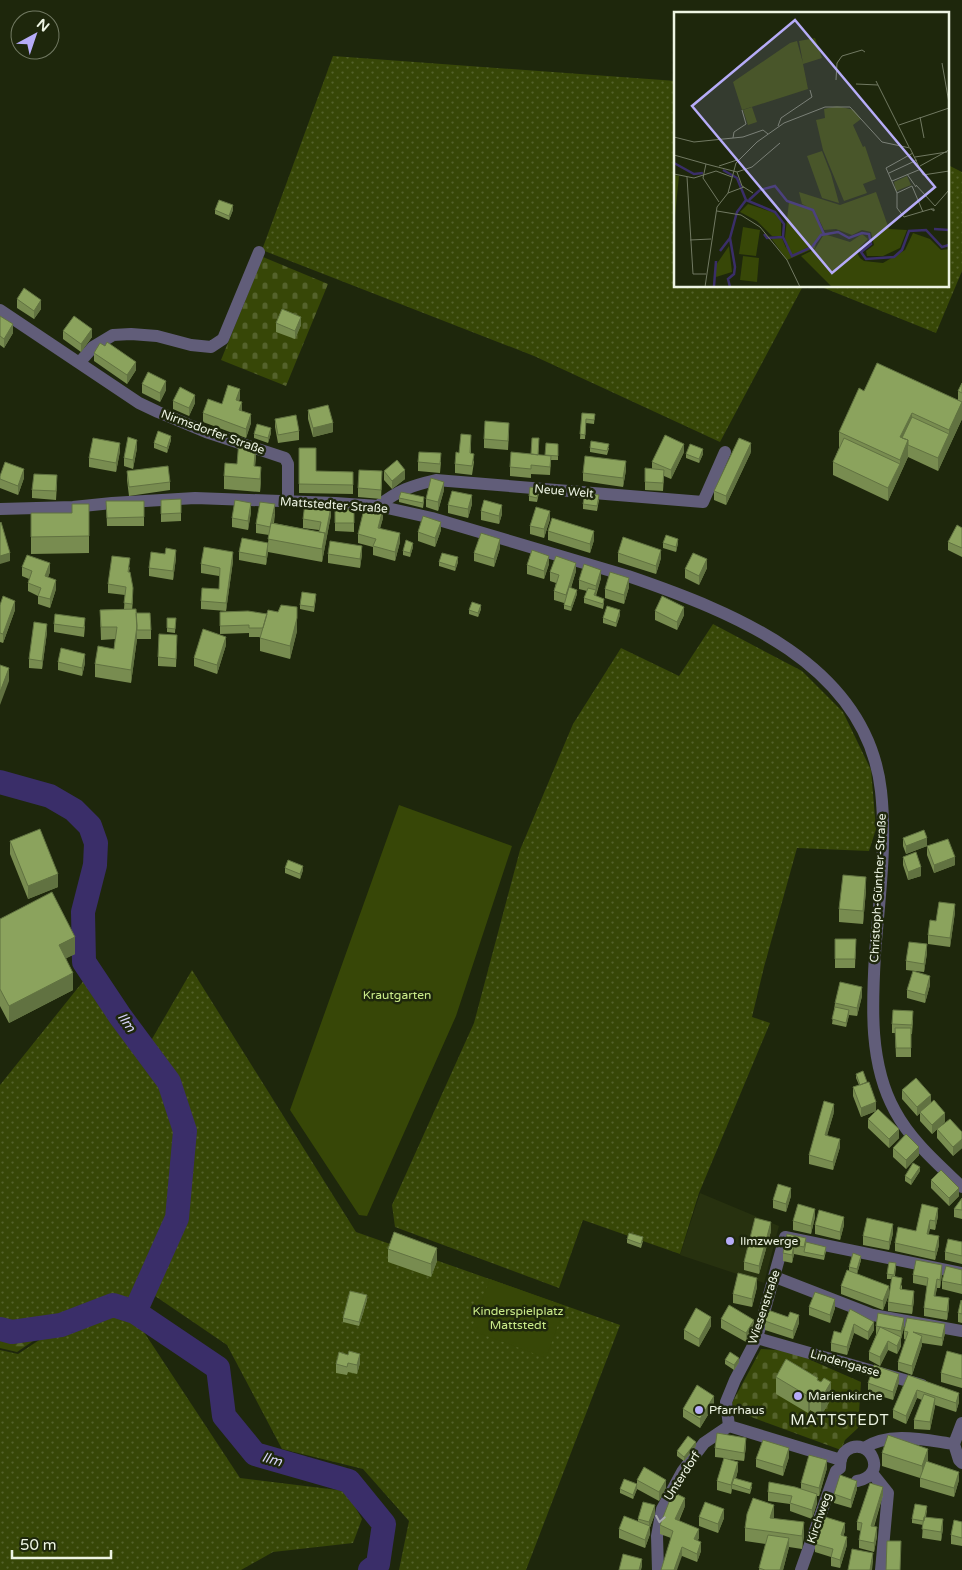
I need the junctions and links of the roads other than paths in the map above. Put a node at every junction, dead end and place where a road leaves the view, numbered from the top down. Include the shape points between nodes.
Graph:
1 (259, 252) dead end
2 (0, 310) edge
3 (80, 362) junction
4 (725, 452) dead end
5 (288, 501) junction
6 (378, 506) junction
7 (0, 509) edge
8 (658, 586) joint
9 (962, 1187) edge
10 (962, 1273) edge
11 (774, 1277) junction
12 (962, 1331) edge
13 (757, 1338) junction
14 (934, 1389) edge
15 (962, 1423) edge
16 (729, 1426) junction
17 (954, 1444) junction
18 (864, 1448) junction
19 (962, 1463) edge
20 (840, 1464) junction
21 (872, 1473) junction
22 (857, 1481) edge
23 (658, 1570) edge
24 (801, 1570) edge
25 (881, 1570) edge

1 - 3 street via 223,339 212,347 157,336 113,335 93,348
2 - 3 street, Nirmsdorfer Straße
3 - 5 street, Nirmsdorfer Straße via 158,412 285,458 288,464
4 - 6 street, Neue Welt via 703,502 436,480 410,486
5 - 6 street, Mattstedter Straße
5 - 7 street, Mattstedter Straße via 196,498
6 - 8 street, Mattstedter Straße via 432,518
8 - 9 street, Christoph-Günther-Straße via 729,615 795,652 826,678 850,707 865,734 877,767 884,829 874,974 875,1047 880,1073 904,1126
10 - 11 street, Wiesenstraße via 785,1237
11 - 12 street via 873,1315
11 - 13 street, Wiesenstraße
13 - 14 street, Lindengasse
13 - 16 street, Wiesenstraße via 726,1402
15 - 17 street
16 - 20 street
16 -> 23 street, Unterdorf via 704,1443 682,1472 662,1509 657,1536
17 - 18 street via 910,1438 884,1440
17 - 19 street
18 - 20 street via 848,1449
18 - 21 street via 874,1462
20 - 24 street, Kirchweg
21 - 22 street via 868,1478
21 - 25 street via 888,1493

